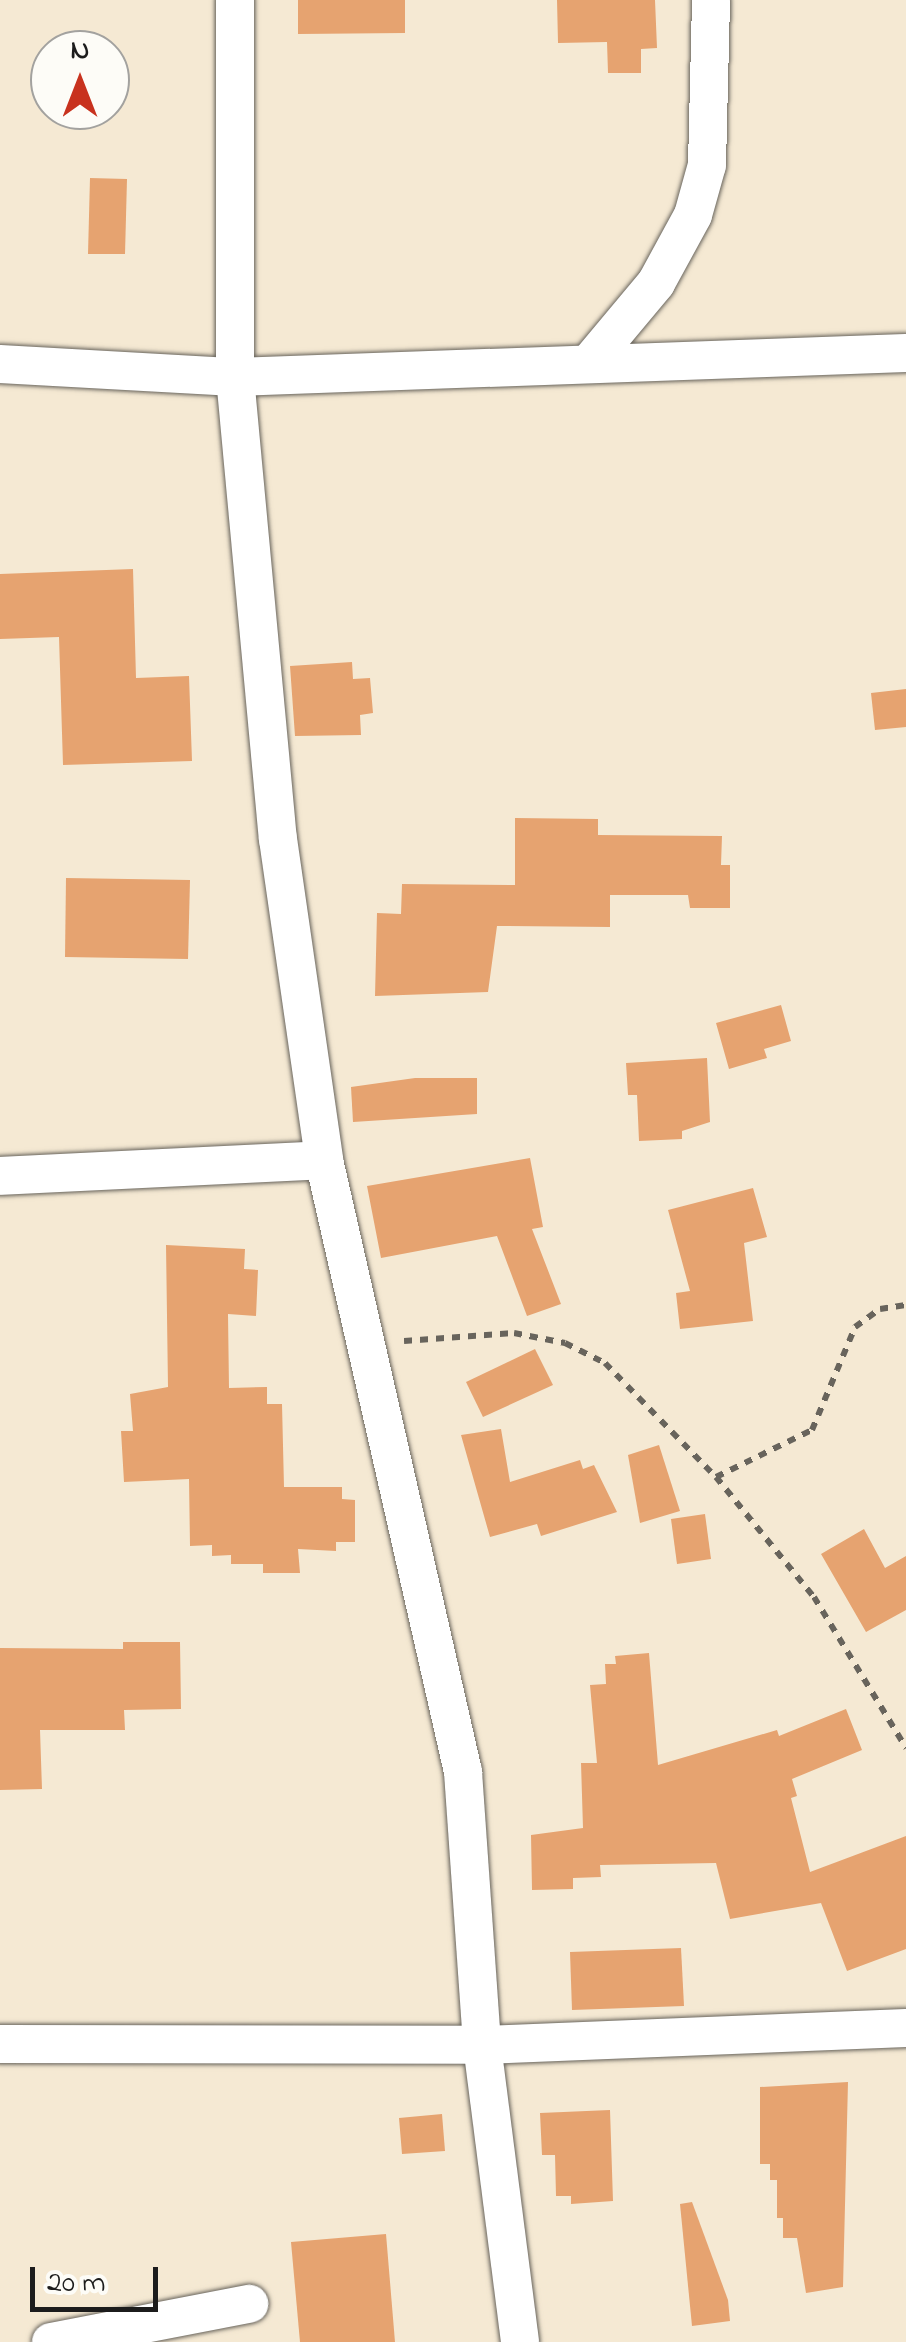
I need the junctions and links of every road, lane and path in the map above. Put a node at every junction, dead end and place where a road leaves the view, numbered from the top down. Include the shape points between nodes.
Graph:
1 (235, 0) edge
2 (711, 0) edge
3 (906, 353) edge
4 (590, 362) junction
5 (0, 364) edge
6 (236, 376) junction
7 (324, 1160) junction
8 (0, 1176) edge
9 (906, 1306) edge
10 (368, 1343) junction
11 (716, 1477) junction
12 (906, 1748) edge
13 (906, 2028) edge
14 (0, 2044) edge
15 (482, 2045) junction
16 (249, 2304) dead end
17 (51, 2342) edge
18 (520, 2342) edge

1 - 6 street
2 - 4 street via 708,165 693,215 656,283
3 - 4 street
4 - 6 street
5 - 6 street
6 - 7 street via 278,839
7 - 8 street
7 - 10 street
9 - 11 path via 880,1308 854,1327 812,1430
10 - 11 path via 514,1334 565,1343 605,1363
10 - 15 street via 462,1772
11 - 12 path via 814,1597
13 - 15 street
14 - 15 street
15 - 18 street
16 - 17 street

